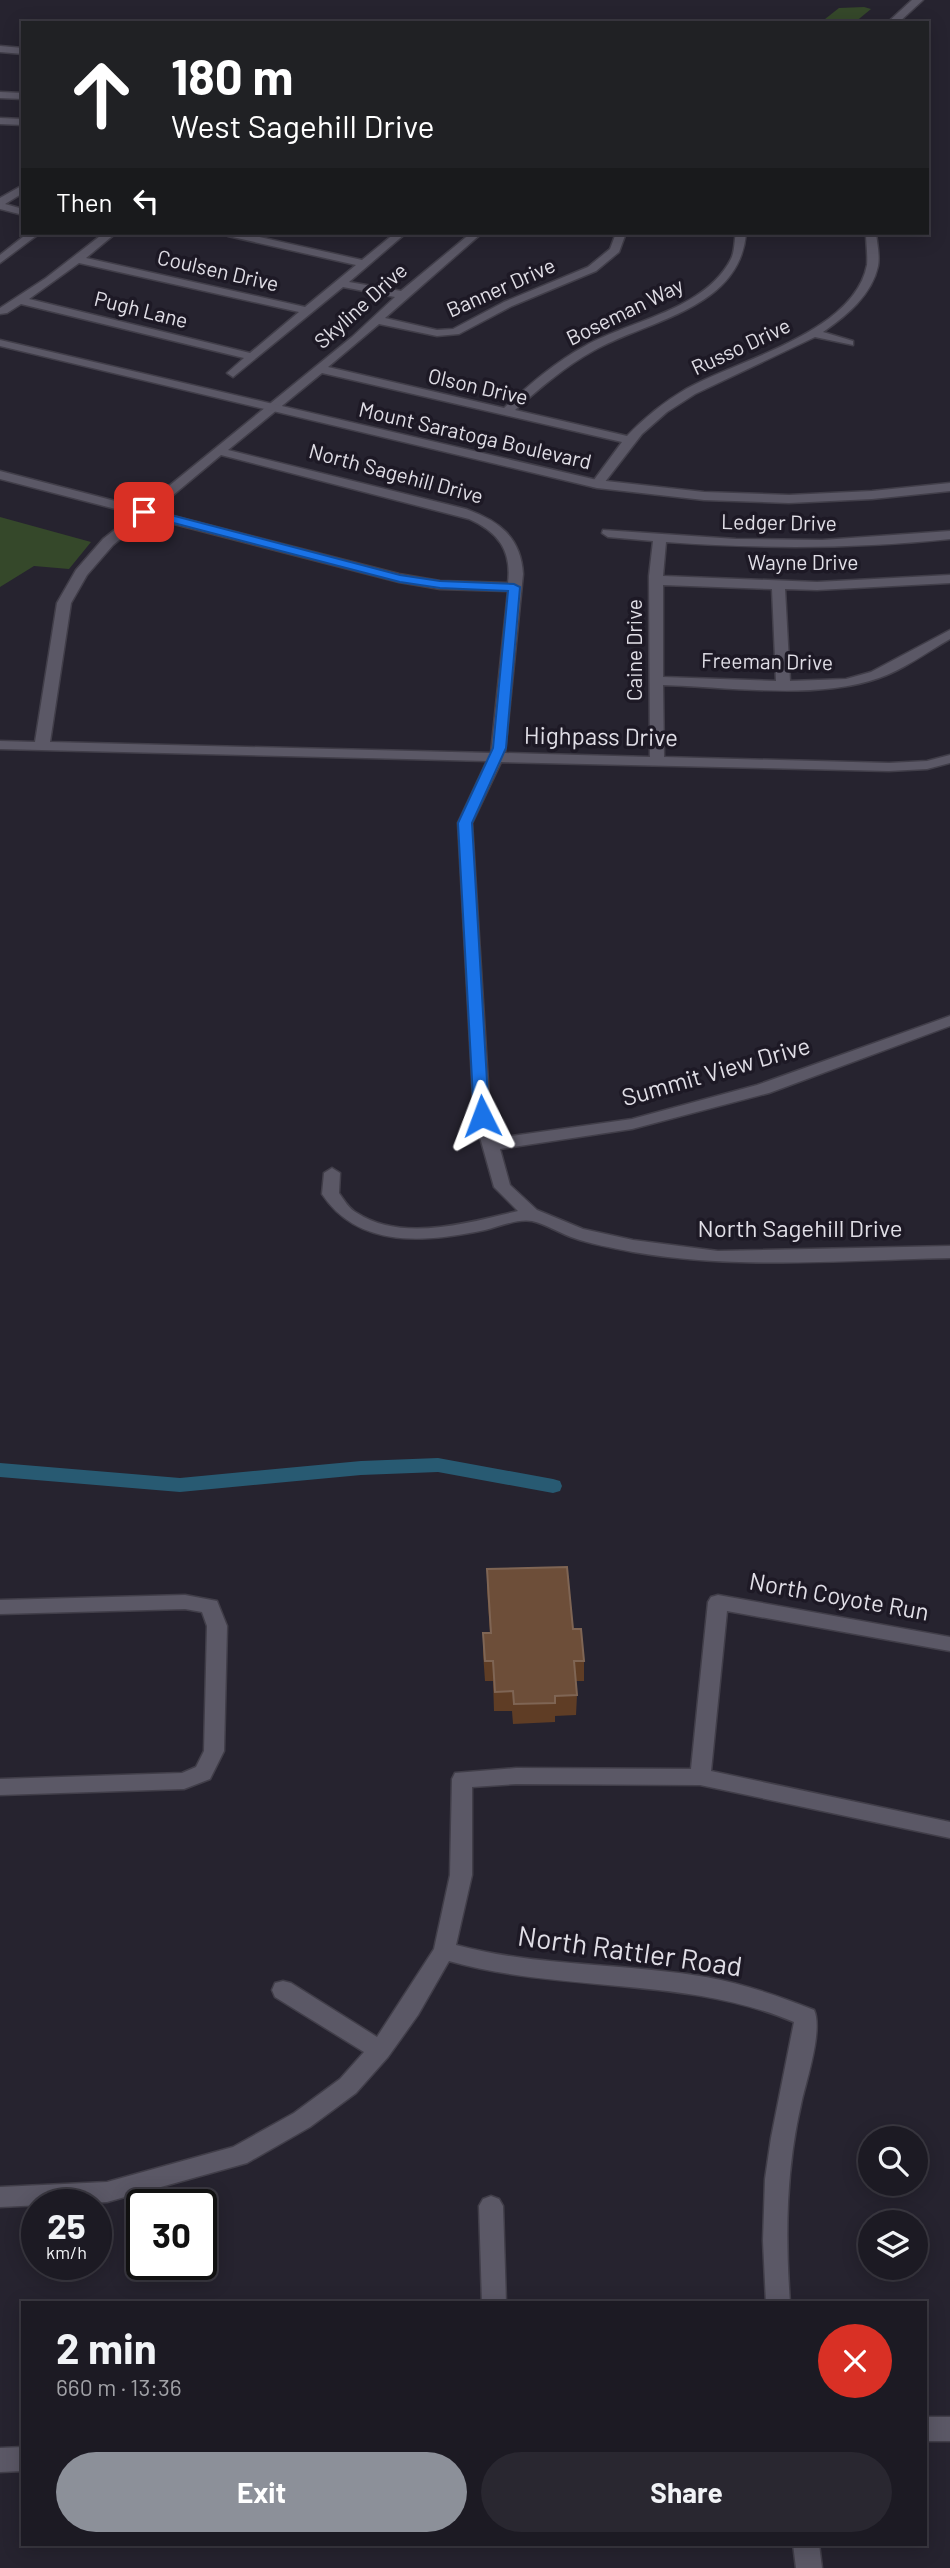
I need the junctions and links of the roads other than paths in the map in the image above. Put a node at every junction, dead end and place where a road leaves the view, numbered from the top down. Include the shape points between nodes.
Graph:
1 (918, 0) edge
2 (894, 21) edge
3 (0, 49) edge
4 (21, 51) edge
5 (0, 95) edge
6 (21, 96) edge
7 (0, 121) edge
8 (21, 122) edge
9 (21, 189) edge
10 (0, 204) edge
11 (21, 211) edge
12 (32, 235) edge
13 (108, 235) edge
14 (237, 235) edge
15 (398, 235) edge
16 (475, 235) edge
17 (620, 235) edge
18 (741, 235) edge
19 (871, 235) edge
20 (78, 259) junction
21 (0, 260) edge
22 (363, 262) junction
23 (339, 283) junction
24 (403, 295) junction
25 (19, 300) junction
26 (2, 311) dead end
27 (308, 311) junction
28 (377, 320) junction
29 (814, 333) junction
30 (849, 342) dead end
31 (0, 343) edge
32 (253, 357) junction
33 (320, 369) junction
34 (233, 373) dead end
35 (271, 408) junction
36 (505, 413) junction
37 (629, 440) junction
38 (218, 451) junction
39 (0, 475) edge
40 (597, 484) junction
41 (950, 487) edge
42 (144, 512) junction
43 (608, 533) dead end
44 (950, 535) edge
45 (660, 538) junction
46 (950, 579) edge
47 (656, 581) junction
48 (778, 585) junction
49 (514, 587) junction
50 (950, 634) edge
51 (656, 681) junction
52 (783, 685) junction
53 (0, 745) edge
54 (42, 745) junction
55 (497, 758) junction
56 (950, 759) edge
57 (657, 761) junction
58 (950, 1021) edge
59 (488, 1145) junction
60 (332, 1173) dead end
61 (530, 1213) junction
62 (950, 1252) edge
63 (0, 1607) edge
64 (950, 1644) edge
65 (700, 1777) junction
66 (0, 1787) edge
67 (950, 1830) edge
68 (444, 1951) junction
69 (283, 1990) dead end
70 (380, 2050) junction
71 (0, 2197) edge
72 (491, 2207) dead end
73 (494, 2301) edge
74 (778, 2301) edge
75 (927, 2429) edge
76 (950, 2429) edge
77 (21, 2459) edge
78 (0, 2460) edge
79 (806, 2546) edge
80 (809, 2568) edge

1 - 2 street
3 - 4 street
5 - 6 street
7 - 8 street
9 - 10 street
10 - 11 street
12 - 21 street
13 - 20 street
14 - 22 street
15 - 22 street
16 - 24 street, Skyline Drive
17 - 28 street, Banner Drive via 615,250 592,269 455,331 437,333
18 - 36 street, Boseman Way via 735,262 715,286 678,309 576,355
19 - 29 street, Russo Drive via 873,264 864,287 842,312
20 - 25 street
20 - 27 street, Coulsen Drive
22 - 23 street
23 - 24 street
23 - 27 street
24 - 28 street, Skyline Drive
25 - 26 street
25 - 32 street, Pugh Lane
27 - 32 street
28 - 33 street, Skyline Drive
29 - 30 street
29 - 37 street, Russo Drive via 691,391
31 - 35 street, Mount Saratoga Boulevard
32 - 34 street
33 - 35 street, Skyline Drive
33 - 36 street, Olson Drive
35 - 38 street, Skyline Drive
35 - 40 street, Mount Saratoga Boulevard
36 - 37 street, Olson Drive
37 - 40 street, Russo Drive
38 - 42 street, Skyline Drive
38 - 49 street, North Sagehill Drive via 477,517 512,546 517,559
39 - 42 street
40 - 41 street, Mount Saratoga Boulevard via 789,499
42 - 49 street via 400,579
42 - 54 street, Skyline Drive via 90,562 65,603
43 - 45 street, Ledger Drive
44 - 45 street, Ledger Drive via 802,544
45 - 47 street, Caine Drive
46 - 48 street, Wayne Drive
47 - 48 street, Wayne Drive
47 - 51 street, Caine Drive
48 - 52 street
49 - 55 street, North Sagehill Drive
50 - 52 street, Freeman Drive via 868,678 835,685
51 - 52 street, Freeman Drive
51 - 57 street, Caine Drive
53 - 54 street, Highpass Drive
54 - 55 street, Highpass Drive
55 - 57 street, Highpass Drive
55 - 59 street, North Sagehill Drive via 465,823 482,1116
56 - 57 street, Highpass Drive via 902,768
58 - 59 street, Summit View Drive via 763,1089 632,1124
59 - 61 street, North Sagehill Drive via 502,1187
60 - 61 street via 330,1194 350,1217 391,1231 442,1231
61 - 62 street, North Sagehill Drive via 579,1234 718,1258
63 - 66 street via 185,1602 210,1606 217,1626 214,1751 203,1773 184,1781
64 - 65 street, North Coyote Run via 718,1602
65 - 67 street
65 - 68 street via 462,1779 461,1875
68 - 70 street
68 - 74 street, North Rattler Road via 529,1970 670,1982 774,2001 806,2017 775,2196
69 - 70 street
70 - 71 street via 348,2086 302,2120 239,2156 107,2192
72 - 73 street
75 - 76 street
77 - 78 street
79 - 80 street

